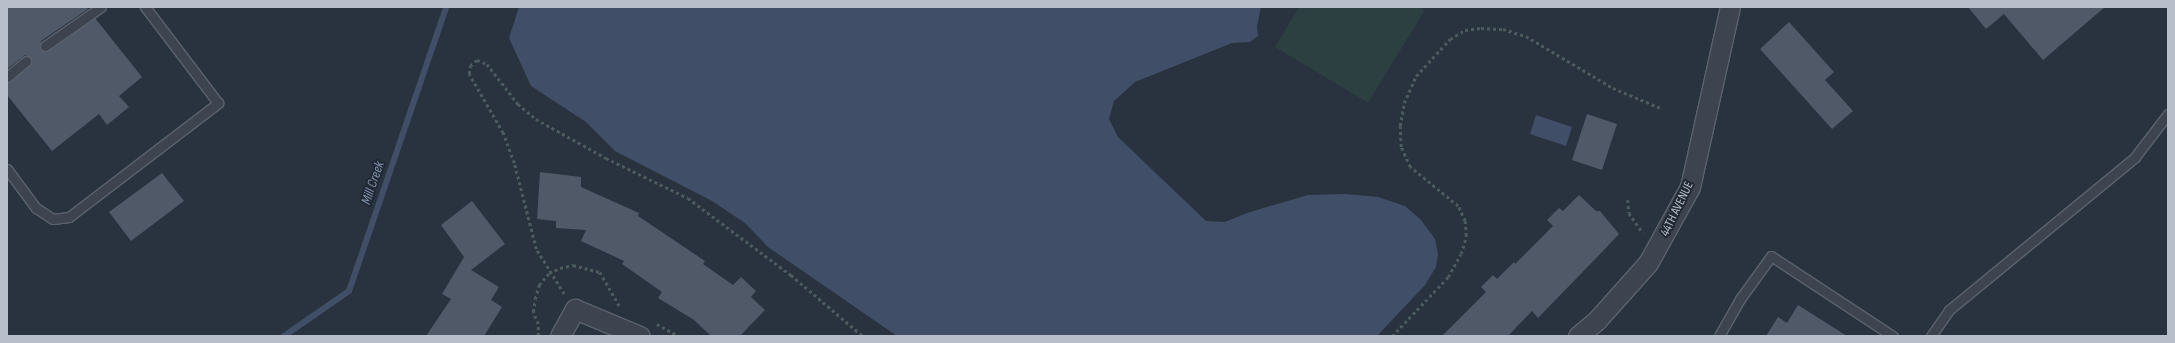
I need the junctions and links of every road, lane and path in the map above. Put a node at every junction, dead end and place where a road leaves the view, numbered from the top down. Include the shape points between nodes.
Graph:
1 (101, 7) edge
2 (145, 7) edge
3 (1730, 7) edge
4 (45, 46) dead end
5 (26, 62) dead end
6 (7, 77) edge
7 (1663, 109) dead end
8 (2168, 114) edge
9 (7, 169) edge
10 (1628, 200) dead end
11 (1643, 240) dead end
12 (575, 309) junction
13 (560, 336) edge
14 (640, 336) edge
15 (863, 336) edge
16 (1392, 336) edge
17 (1578, 336) edge
18 (1719, 336) edge
19 (1893, 336) edge
20 (1931, 336) edge

1 - 4 lane
2 - 9 lane via 218,102 68,217 52,219 36,208
3 - 17 street, 44TH AVENUE via 1690,187 1648,263 1597,320
5 - 6 lane
7 - 16 path via 1613,88 1526,36 1503,29 1481,28 1465,30 1450,39 1416,76 1404,103 1400,126 1401,147 1410,166 1458,206 1466,221 1466,236 1461,254 1448,277
8 - 20 lane via 2135,157 1950,310
10 - 11 path via 1627,207 1643,234
12 - 13 street
12 - 14 street
12 - 15 path via 549,273 536,249 508,148 469,74 473,62 483,61 487,64 518,104 536,119 606,158 688,198 791,275
18 - 19 lane via 1740,299 1771,256

